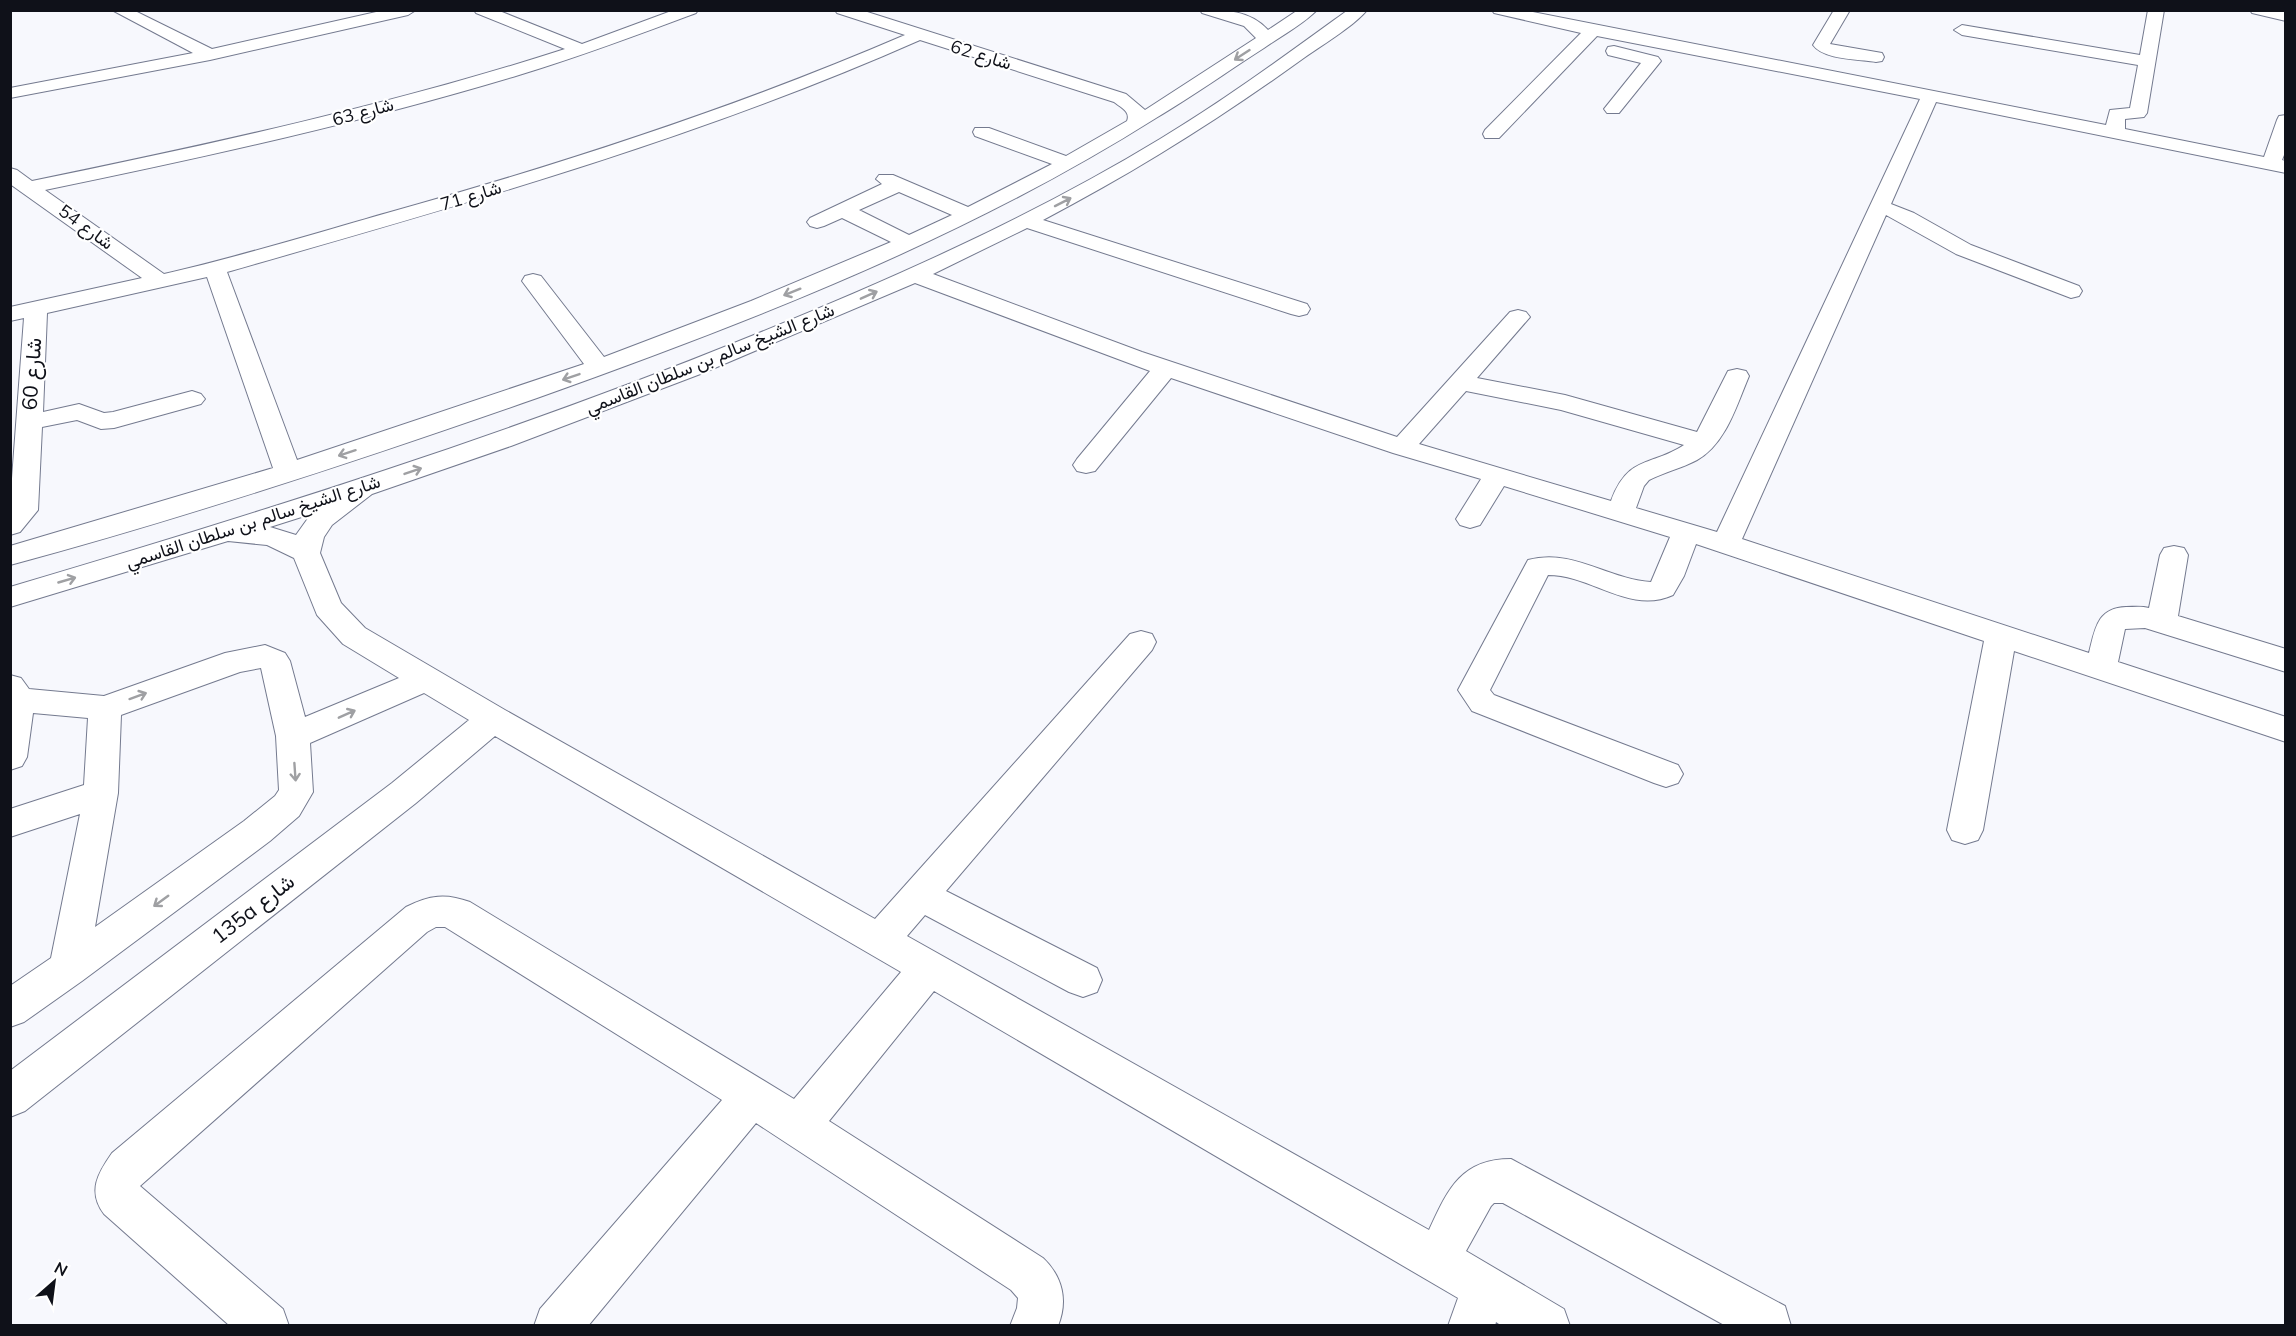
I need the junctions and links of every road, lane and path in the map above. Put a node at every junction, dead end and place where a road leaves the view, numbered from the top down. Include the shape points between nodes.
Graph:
1 (120, 10) edge
2 (408, 10) edge
3 (482, 10) edge
4 (690, 10) edge
5 (843, 10) edge
6 (1208, 10) edge
7 (1213, 10) edge
8 (1238, 10) edge
9 (1300, 10) edge
10 (1309, 10) edge
11 (1359, 10) edge
12 (1500, 10) edge
13 (1842, 10) edge
14 (2156, 10) edge
15 (2258, 10) edge
16 (1279, 11) edge
17 (2286, 16) edge
18 (1962, 30) dead end
19 (1592, 31) junction
20 (918, 35) junction
21 (1265, 40) junction
22 (1579, 44) junction
23 (582, 50) junction
24 (210, 55) junction
25 (1876, 57) dead end
26 (2145, 61) junction
27 (10, 93) edge
28 (1184, 93) junction
29 (1930, 96) junction
30 (1120, 98) junction
31 (1613, 109) dead end
32 (2286, 120) edge
33 (1135, 124) junction
34 (982, 132) dead end
35 (1492, 134) dead end
36 (2115, 134) junction
37 (2283, 140) edge
38 (1067, 163) junction
39 (2278, 166) edge
40 (10, 174) edge
41 (30, 187) junction
42 (1879, 207) junction
43 (842, 210) junction
44 (968, 214) junction
45 (1025, 221) junction
46 (817, 222) dead end
47 (907, 243) junction
48 (215, 269) junction
49 (915, 274) junction
50 (160, 281) junction
51 (533, 281) dead end
52 (2071, 291) dead end
53 (36, 309) junction
54 (1299, 309) dead end
55 (10, 314) edge
56 (1518, 317) dead end
57 (599, 367) junction
58 (1166, 368) junction
59 (1737, 376) dead end
60 (1459, 382) junction
61 (192, 399) dead end
62 (29, 422) junction
63 (1702, 442) junction
64 (1401, 447) junction
65 (1086, 465) dead end
66 (288, 472) junction
67 (1497, 476) junction
68 (363, 488) junction
69 (1620, 513) junction
70 (17, 518) edge
71 (1470, 519) dead end
72 (93, 532) junction
73 (1686, 532) junction
74 (216, 536) junction
75 (1726, 544) junction
76 (306, 553) junction
77 (10, 555) edge
78 (2174, 555) dead end
79 (10, 597) edge
80 (2162, 621) junction
81 (2001, 635) junction
82 (1141, 642) dead end
83 (2286, 661) edge
84 (2101, 669) junction
85 (426, 679) junction
86 (15, 693) edge
87 (105, 708) junction
88 (493, 719) junction
89 (2286, 730) edge
90 (293, 736) junction
91 (10, 757) edge
92 (1666, 774) dead end
93 (101, 793) junction
94 (10, 823) edge
95 (1965, 830) dead end
96 (920, 895) junction
97 (880, 940) junction
98 (929, 968) junction
99 (68, 969) junction
100 (1083, 980) dead end
101 (10, 1010) edge
102 (752, 1096) junction
103 (10, 1097) edge
104 (798, 1126) junction
105 (1438, 1260) junction
106 (1478, 1307) edge
107 (1768, 1323) dead end
108 (266, 1326) edge
109 (557, 1326) edge
110 (1032, 1326) edge
111 (1547, 1326) edge

1 - 24 street
2 - 24 street
3 - 23 street
4 - 23 street, شارع 63
5 - 20 street, شارع 62
6 - 21 street via 1247,22 1264,33
7 - 8 street
9 - 16 street
10 - 21 street, شارع الشيخ سالم بن سلطان القاسمي
45 -> 11 street, شارع الشيخ سالم بن سلطان القاسمي via 1198,123
12 - 19 street
13 - 25 street via 1821,45
14 - 26 street
15 - 17 street
18 - 26 street
19 - 22 street
19 - 29 street via 1762,69
20 - 30 street, شارع 62
20 - 48 street, شارع 71 via 740,106 569,165 362,229
21 -> 28 street, شارع الشيخ سالم بن سلطان القاسمي
22 - 31 street via 1652,61
22 - 35 street
23 - 41 street, شارع 63 via 337,119
24 - 27 street
26 - 36 street via 2138,113 2116,114
28 - 30 street, شارع 62 via 1154,100
28 - 33 street, شارع الشيخ سالم بن سلطان القاسمي
29 - 36 street
29 - 42 street
30 - 33 street via 1136,110
32 - 37 street
33 - 38 street, شارع الشيخ سالم بن سلطان القاسمي
34 - 38 street
36 - 39 street
37 - 39 street
38 - 44 street, شارع الشيخ سالم بن سلطان القاسمي
40 - 41 street, شارع 54
41 - 50 street, شارع 54
42 - 52 street via 1902,213 1960,248
42 - 75 street
43 - 44 street via 892,182
43 - 46 street
43 - 47 street
44 - 47 street, شارع الشيخ سالم بن سلطان القاسمي
45 - 49 street, شارع الشيخ سالم بن سلطان القاسمي
45 - 54 street
47 -> 57 street, شارع الشيخ سالم بن سلطان القاسمي via 750,310
48 - 50 street, شارع 71
48 - 66 street
49 - 58 street
68 -> 49 street, شارع الشيخ سالم بن سلطان القاسمي via 695,368
50 - 53 street, شارع 71
51 - 57 street
53 - 55 street, شارع 71
53 - 62 street, شارع 60
56 - 60 street
57 -> 66 street, شارع الشيخ سالم بن سلطان القاسمي
58 - 64 street
58 - 65 street
59 - 63 street
60 - 63 street via 1565,403
60 - 64 street
61 - 62 street via 114,420 79,412
62 - 70 street, شارع 60
63 - 69 street via 1688,454 1635,479
64 - 67 street
66 - 72 street, شارع الشيخ سالم بن سلطان القاسمي
67 - 69 street
67 - 71 street
68 - 74 street, شارع الشيخ سالم بن سلطان القاسمي
68 - 76 street via 322,519 310,536
69 - 73 street
70 - 72 street, شارع 60
72 - 77 street, شارع الشيخ سالم بن سلطان القاسمي
73 - 75 street
73 - 92 street via 1664,586 1654,592 1560,565 1539,567 1474,690 1483,703
74 - 76 street via 271,535
79 -> 74 street, شارع الشيخ سالم بن سلطان القاسمي
75 - 81 street
76 - 85 street via 320,592 339,623 373,649
78 - 80 street
80 - 83 street
80 - 84 street via 2131,616 2111,624
81 - 84 street
81 - 95 street
82 - 96 street
84 - 89 street
85 - 88 street
90 -> 85 street
86 - 87 street
86 - 91 street
87 -> 90 street via 236,661 265,656 274,661 278,671
87 - 93 street
88 - 97 street
88 - 103 street, 135a شارع via 404,793
90 -> 99 street via 297,792 286,806
93 - 94 street
93 - 99 street
96 - 97 street
96 - 100 street
97 - 98 street
98 - 104 street
98 - 105 street
99 - 101 street
102 - 104 street
102 - 108 street via 457,913 448,910 424,914 136,1160 116,1185 120,1198
102 - 109 street
104 - 110 street via 1037,1282 1042,1308
105 - 106 street
105 - 107 street via 1480,1187 1493,1180 1510,1181
106 - 111 street

